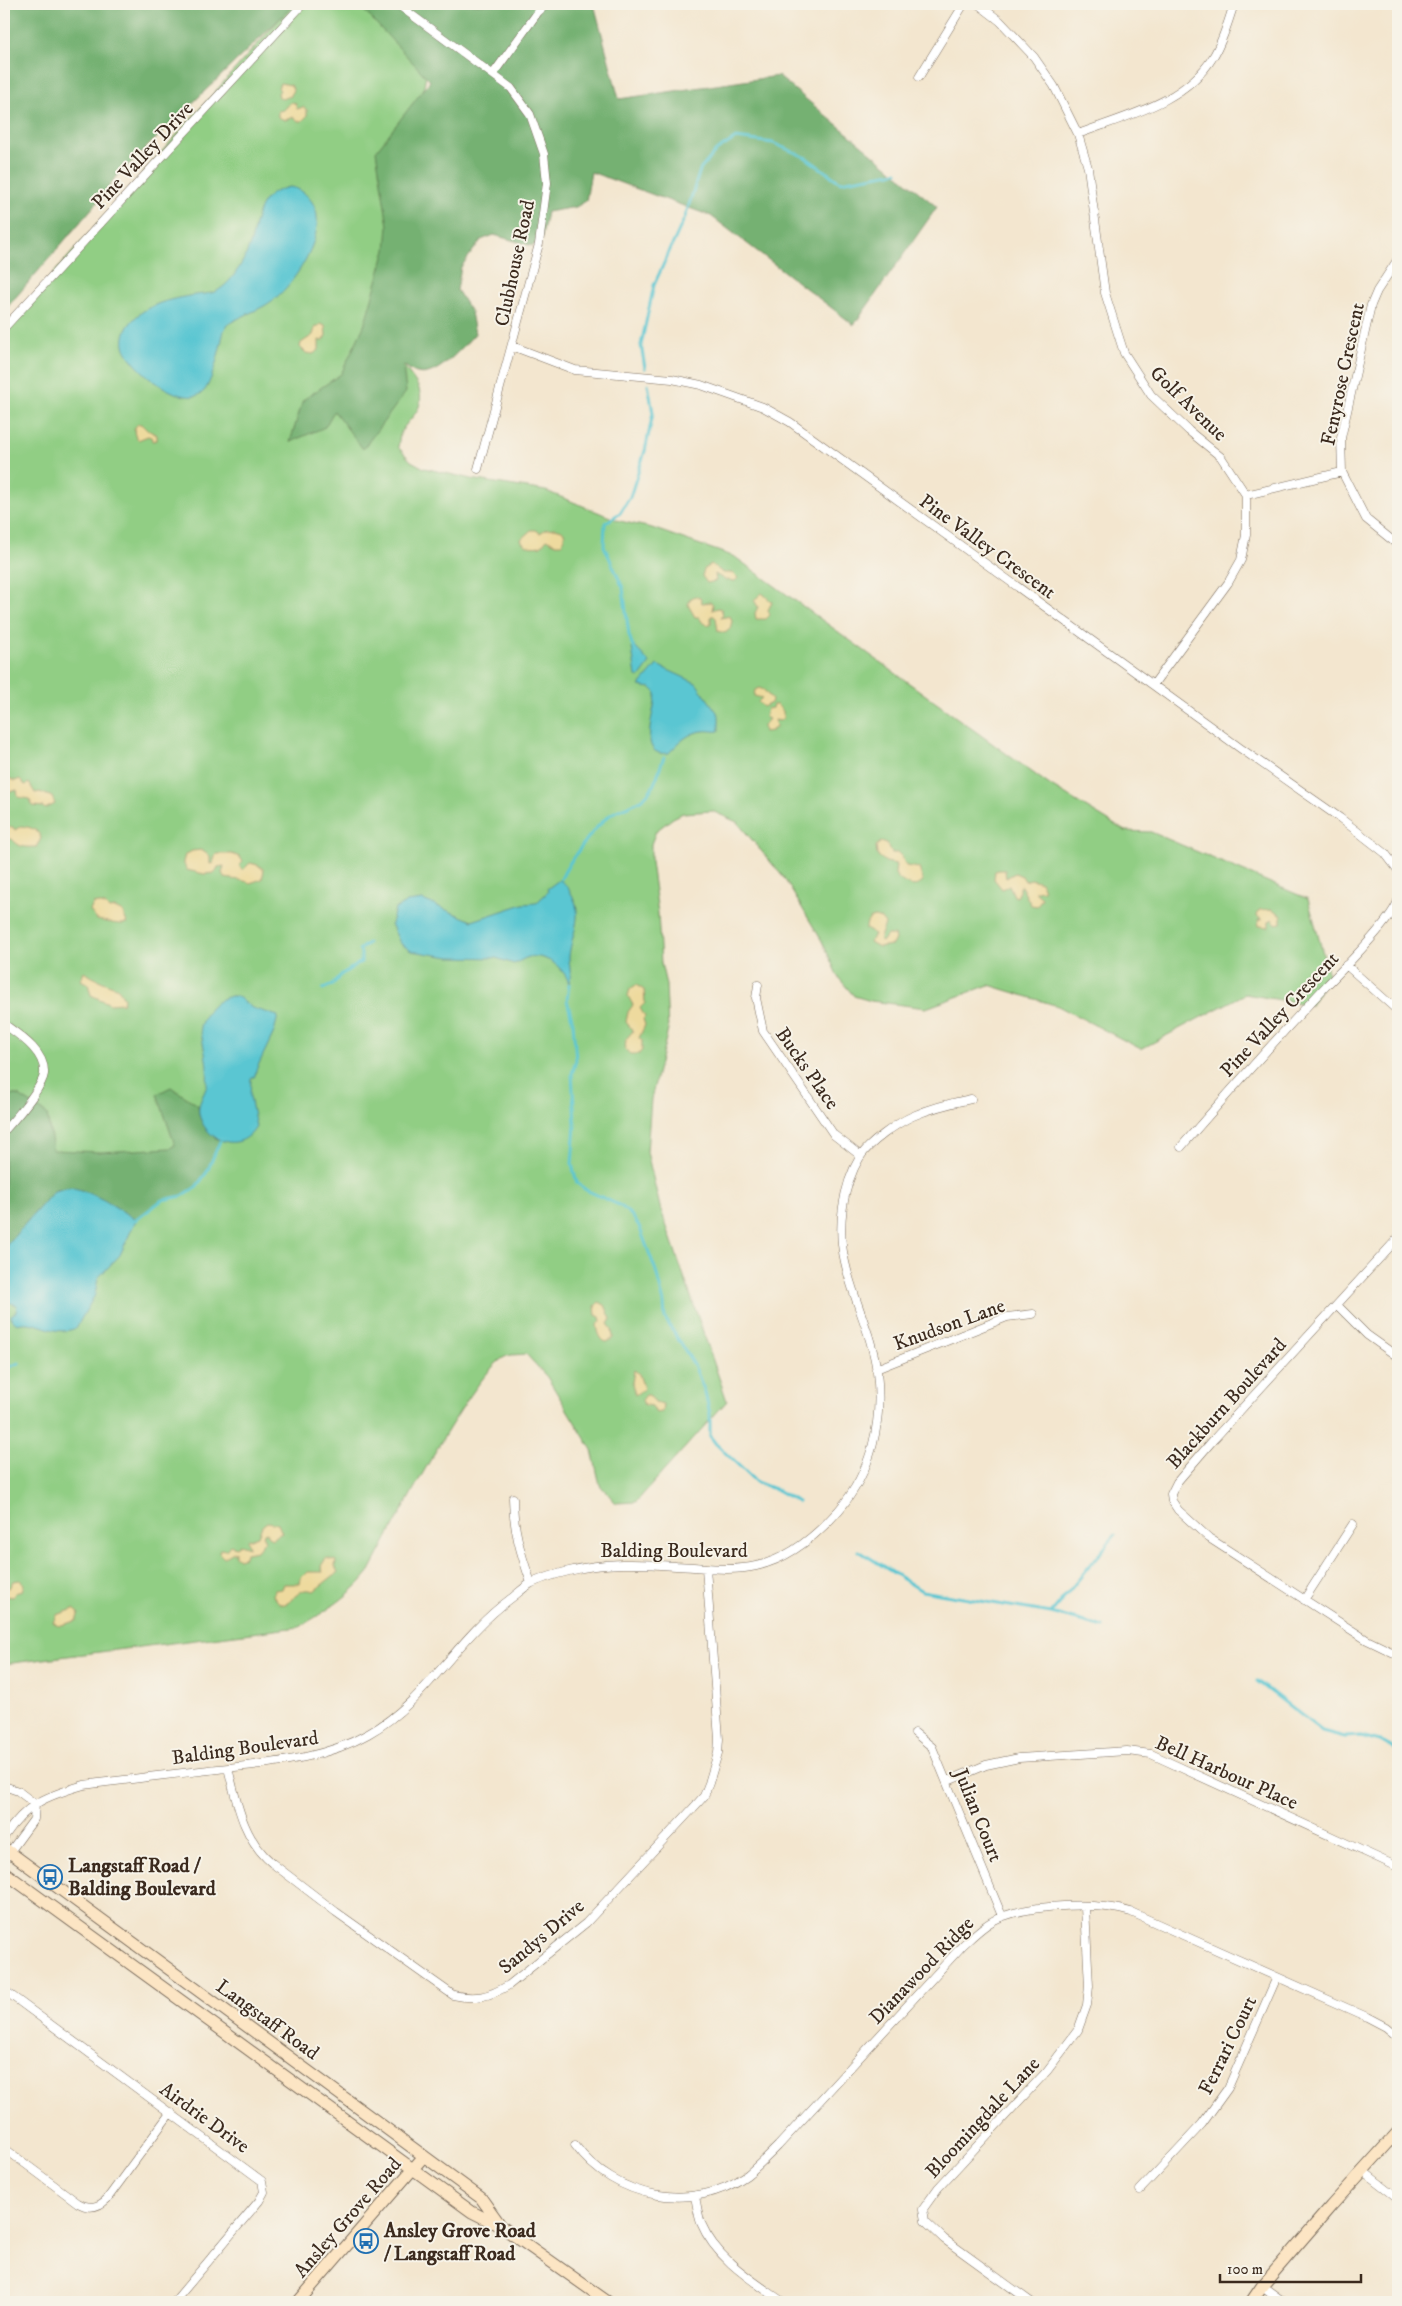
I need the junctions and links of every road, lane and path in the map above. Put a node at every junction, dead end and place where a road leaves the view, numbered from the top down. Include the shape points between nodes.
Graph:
1 (303, 4) edge
2 (397, 4) edge
3 (547, 4) edge
4 (964, 4) edge
5 (978, 4) edge
6 (1234, 4) edge
7 (493, 74) junction
8 (919, 77) dead end
9 (1078, 134) junction
10 (1398, 259) edge
11 (4, 328) edge
12 (512, 346) junction
13 (478, 469) dead end
14 (1342, 472) junction
15 (1246, 495) junction
16 (1398, 546) edge
17 (1154, 685) junction
18 (1398, 870) edge
19 (1398, 901) edge
20 (1346, 964) junction
21 (758, 985) dead end
22 (1398, 1012) edge
23 (4, 1024) edge
24 (971, 1099) dead end
25 (4, 1131) edge
26 (1181, 1147) dead end
27 (861, 1156) junction
28 (1398, 1238) edge
29 (1337, 1306) junction
30 (1033, 1314) dead end
31 (1398, 1357) edge
32 (876, 1369) junction
33 (513, 1498) dead end
34 (1353, 1524) dead end
35 (706, 1568) junction
36 (531, 1583) junction
37 (1304, 1600) junction
38 (1398, 1655) edge
39 (915, 1733) dead end
40 (228, 1768) junction
41 (948, 1781) junction
42 (4, 1786) edge
43 (35, 1804) junction
44 (4, 1836) edge
45 (5, 1854) edge
46 (1398, 1867) edge
47 (4, 1872) edge
48 (1084, 1907) junction
49 (1002, 1916) junction
50 (1277, 1977) junction
51 (4, 1990) edge
52 (1398, 2038) edge
53 (171, 2112) junction
54 (1398, 2132) edge
55 (575, 2145) dead end
56 (4, 2148) edge
57 (424, 2156) junction
58 (413, 2169) junction
59 (1363, 2171) junction
60 (1140, 2190) dead end
61 (695, 2197) junction
62 (1398, 2198) edge
63 (502, 2227) junction
64 (1262, 2286) junction
65 (174, 2302) edge
66 (298, 2302) edge
67 (421, 2302) edge
68 (426, 2302) edge
69 (608, 2302) edge
70 (783, 2302) edge
71 (1031, 2302) edge
72 (1251, 2302) edge
73 (1284, 2302) edge

1 - 11 street, Pine Valley Drive
2 - 7 street, Clubhouse Road
3 - 7 street
4 - 8 street
5 - 9 street, Golf Avenue via 1000,21 1034,57 1054,86
6 - 9 street via 1212,59 1188,86 1163,101
7 - 12 street, Clubhouse Road via 511,88 530,114 544,154 547,183 539,244
9 - 15 street, Golf Avenue via 1088,168 1105,294 1124,354 1151,395 1221,457
10 - 14 street, Fenyrose Crescent via 1377,291 1366,325 1341,438
12 - 13 street, Clubhouse Road
12 - 17 street, Pine Valley Crescent via 574,370 686,382 762,407 812,437
14 - 15 street, Fenyrose Crescent
14 - 16 street, Fenyrose Crescent via 1366,519
15 - 17 street via 1246,535 1241,560
17 - 18 street, Pine Valley Crescent via 1340,818 1385,853
19 - 20 street, Pine Valley Crescent
20 - 22 street
20 - 26 street, Pine Valley Crescent
21 - 27 street, Bucks Place via 756,998 762,1031 834,1135
23 - 25 street via 36,1052 44,1074
24 - 27 street, Balding Boulevard via 909,1117
27 - 32 street, Balding Boulevard via 842,1210 842,1244
28 - 29 street, Blackburn Boulevard
29 - 31 street via 1367,1335
29 - 37 street, Blackburn Boulevard via 1189,1468 1171,1494 1178,1510 1202,1533
30 - 32 street, Knudson Lane via 1007,1316
32 - 35 street, Balding Boulevard via 878,1411 872,1450 864,1474 838,1511 810,1539 781,1557 756,1566
33 - 36 street via 517,1541
34 - 37 street
35 - 36 street, Balding Boulevard via 620,1563 576,1570
35 - 40 street, Sandys Drive via 719,1739 716,1761 704,1796 586,1924 495,1993 482,1998 453,1995 262,1855 246,1828
36 - 40 street, Balding Boulevard via 486,1618 462,1642 421,1693 369,1734 326,1752
37 - 38 street, Blackburn Boulevard via 1366,1640
39 - 41 street, Julian Court via 932,1746
40 - 43 street, Balding Boulevard via 84,1785 59,1792
41 - 46 street, Bell Harbour Place via 986,1765 1019,1758 1127,1750 1151,1754
41 - 49 street, Julian Court
42 - 43 street via 18,1791
43 - 44 street, Balding Boulevard via 20,1815
43 - 45 street via 34,1819
45 - 57 main road, Langstaff Road
47 - 58 main road, Langstaff Road
48 - 49 street, Dianawood Ridge via 1044,1908
48 - 50 street, Dianawood Ridge via 1108,1907 1131,1912
48 - 71 street, Bloomingdale Lane via 1089,1986 1087,2005 1078,2030 1047,2071 923,2208 925,2221 944,2239
49 - 61 street, Dianawood Ridge via 963,1945 763,2161 746,2176
50 - 52 street, Dianawood Ridge via 1367,2017
50 - 60 street, Ferrari Court via 1228,2088 1202,2124
51 - 53 street, Airdrie Drive
53 - 56 street via 107,2199 96,2207 78,2203
53 - 65 street, Airdrie Drive via 259,2176 264,2192
54 - 59 main road
55 - 61 street, Dianawood Ridge via 587,2161 628,2187 649,2194
57 - 58 main road, Ansley Grove Road
57 - 63 main road, Langstaff Road via 482,2198
58 - 63 main road, Langstaff Road via 472,2212
58 - 66 main road, Ansley Grove Road
59 - 62 street
59 - 64 main road
61 - 70 street via 702,2225 723,2255
63 - 69 main road, Langstaff Road
64 - 72 main road
64 - 73 street
67 - 68 street

